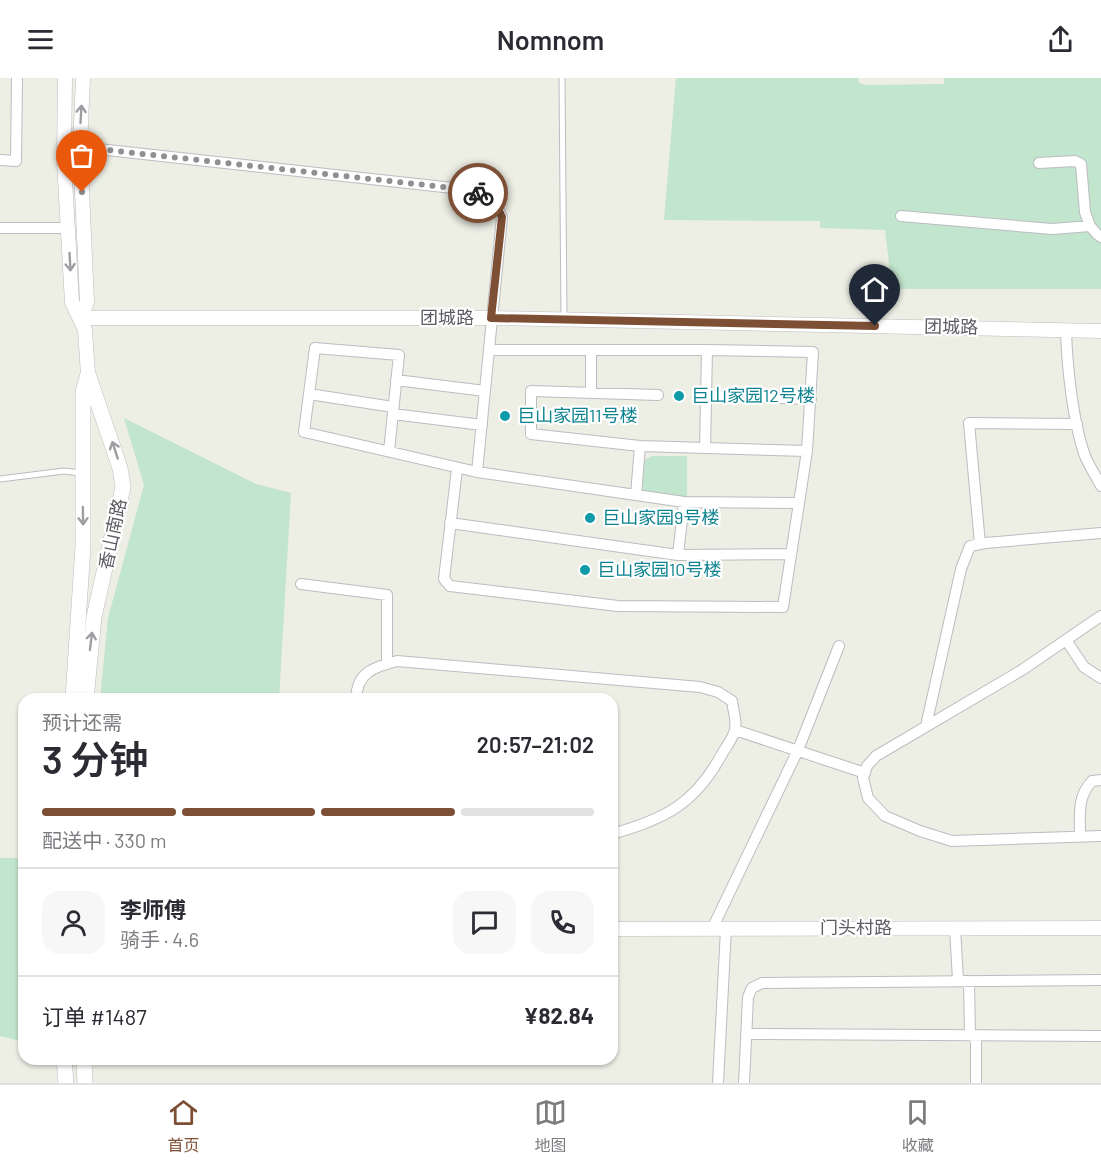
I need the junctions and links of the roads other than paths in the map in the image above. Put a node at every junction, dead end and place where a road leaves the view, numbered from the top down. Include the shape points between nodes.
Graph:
1 (17, 78) edge
2 (65, 78) edge
3 (83, 78) edge
4 (562, 78) edge
5 (80, 147) junction
6 (0, 160) edge
7 (1039, 163) dead end
8 (901, 216) dead end
9 (1090, 226) junction
10 (0, 228) edge
11 (68, 228) junction
12 (1101, 237) edge
13 (81, 318) junction
14 (491, 318) junction
15 (564, 319) junction
16 (1066, 330) junction
17 (1101, 331) edge
18 (489, 350) junction
19 (591, 350) junction
20 (707, 350) junction
21 (88, 374) junction
22 (396, 380) junction
23 (485, 391) junction
24 (591, 393) junction
25 (309, 394) junction
26 (658, 395) dead end
27 (706, 396) junction
28 (810, 399) junction
29 (393, 410) junction
30 (1077, 424) junction
31 (482, 425) junction
32 (640, 446) junction
33 (705, 448) junction
34 (389, 451) junction
35 (807, 451) junction
36 (457, 469) junction
37 (477, 472) junction
38 (83, 473) junction
39 (0, 479) edge
40 (1101, 486) edge
41 (636, 495) junction
42 (684, 502) junction
43 (799, 503) junction
44 (450, 523) junction
45 (1101, 533) edge
46 (980, 544) junction
47 (791, 554) junction
48 (678, 555) junction
49 (302, 584) dead end
50 (1101, 616) edge
51 (1066, 640) junction
52 (839, 646) dead end
53 (387, 664) junction
54 (1101, 678) edge
55 (73, 693) edge
56 (87, 693) edge
57 (356, 693) edge
58 (926, 726) junction
59 (735, 730) junction
60 (798, 750) junction
61 (865, 773) junction
62 (1101, 780) edge
63 (618, 832) edge
64 (1080, 836) junction
65 (1101, 836) edge
66 (955, 928) junction
67 (1101, 928) edge
68 (618, 929) edge
69 (719, 929) junction
70 (958, 980) junction
71 (1101, 980) edge
72 (746, 1034) junction
73 (970, 1035) junction
74 (1101, 1036) edge
75 (64, 1065) edge
76 (84, 1065) edge
77 (66, 1083) edge
78 (86, 1083) edge
79 (718, 1083) edge
80 (744, 1083) edge
81 (976, 1083) edge

1 - 6 street via 16,160
2 - 11 street, 香山南路
5 -> 3 street, 香山南路
4 - 15 lane
5 - 13 street, 香山南路 via 87,302
5 - 14 street via 471,190 486,197 502,217
7 - 9 street via 1075,160 1081,164
8 - 9 street via 1052,229
9 - 12 street
10 - 11 street
11 -> 13 street, 香山南路 via 72,302
13 - 14 street, 团城路
13 - 21 street, 香山南路
14 - 15 street, 团城路
14 - 18 street
15 - 16 street, 团城路
16 - 17 street, 团城路
16 - 30 street
18 - 19 street
18 - 23 street
19 - 20 street
19 - 24 street
20 - 27 street
20 - 28 street via 813,352
21 - 38 main road, 香山南路 via 83,392
56 -> 21 main road, 香山南路 via 94,616 123,487
22 - 23 street
22 - 25 street via 399,355 315,348
22 - 29 street
23 - 31 street
24 - 26 street
24 - 32 street via 531,391 531,434
25 - 29 street
25 - 34 street via 304,432
27 - 28 street
27 - 33 street
28 - 35 street
29 - 31 street
29 - 34 street
30 - 40 street via 1086,458
30 - 46 street via 969,423
31 - 37 street
32 - 33 street
32 - 41 street
33 - 35 street
34 - 36 street
35 - 43 street
36 - 37 street
36 - 44 street
37 - 41 street
38 - 39 lane via 64,471
38 -> 55 main road, 香山南路 via 83,546
41 - 42 street
42 - 43 street
42 - 48 street
43 - 47 street
44 - 47 street via 444,579 450,586 618,606 783,607
44 - 48 street
45 - 46 street
46 - 58 street via 970,546 961,569
47 - 48 street
49 - 53 street via 387,595
50 - 51 street
51 - 54 street via 1084,667
51 - 58 street
52 - 60 street
53 - 57 street via 363,676
53 - 59 street via 700,687 732,701
58 - 61 street via 876,756
59 - 60 street
59 - 63 street via 710,776 694,795 644,825
60 - 61 street
60 - 69 street
61 - 64 street via 868,798 885,816 930,835 952,841
62 - 64 street via 1092,781 1084,790
64 - 65 street
66 - 67 street, 门头村路
66 - 69 street, 门头村路
66 - 70 street
68 - 69 street, 门头村路
69 - 79 street
70 - 71 street
70 - 72 street via 762,983 752,988 748,997
70 - 73 street via 969,982
72 - 73 street
72 - 80 street
73 - 74 street
73 - 81 street via 976,1039
75 - 77 main road
76 - 78 main road

